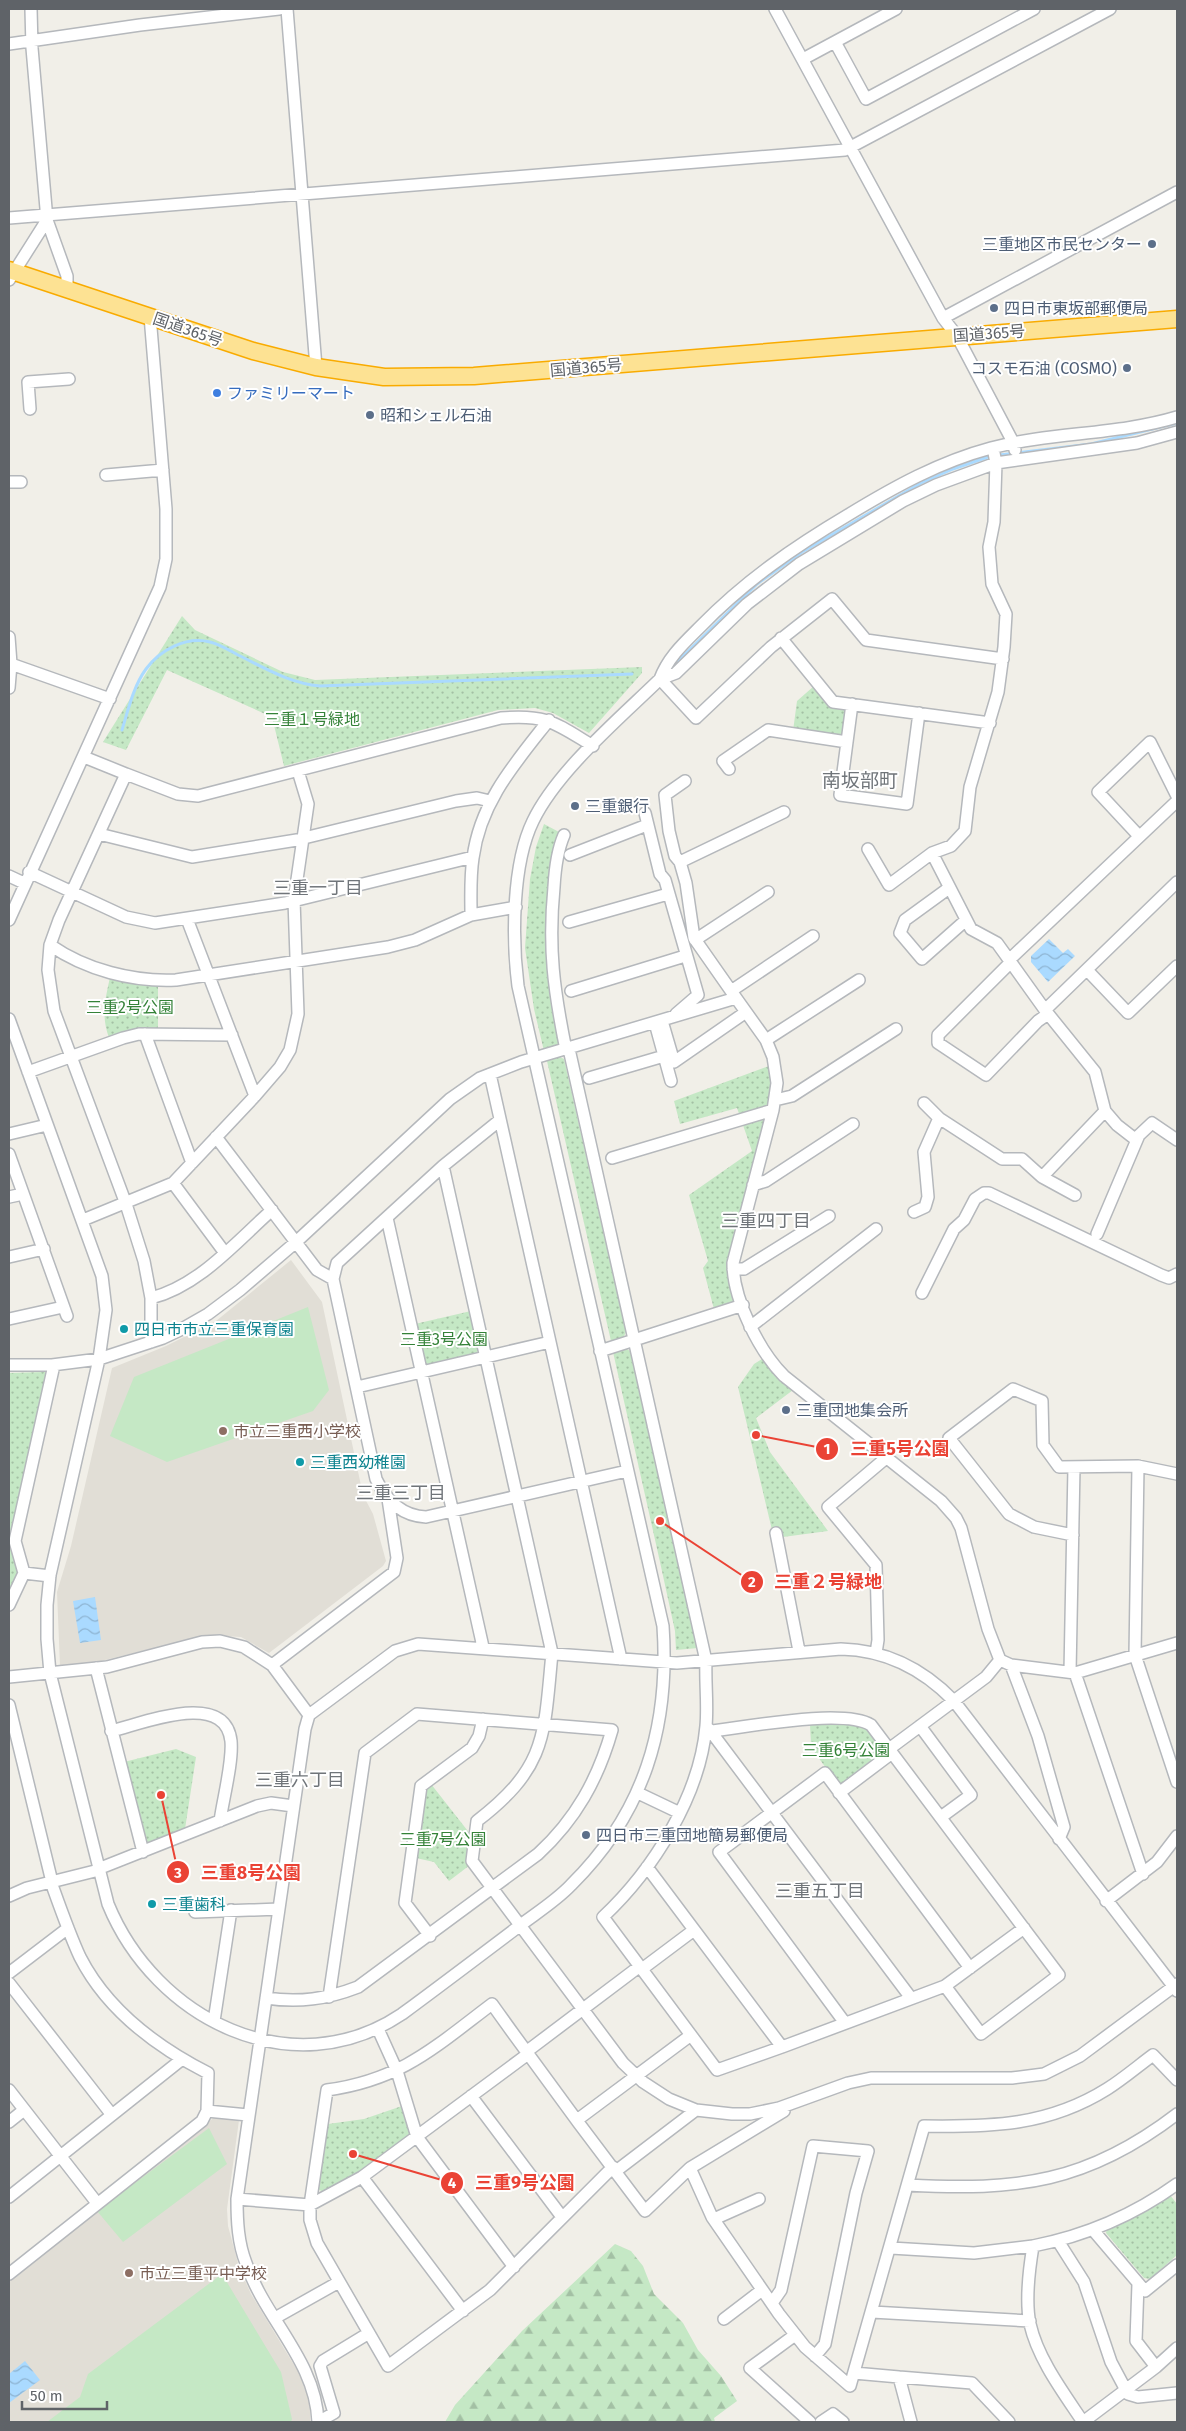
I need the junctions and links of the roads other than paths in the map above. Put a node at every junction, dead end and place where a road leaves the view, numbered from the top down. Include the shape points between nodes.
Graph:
1 (31, 9) edge
2 (279, 9) edge
3 (287, 9) edge
4 (775, 9) edge
5 (896, 9) edge
6 (1034, 9) edge
7 (1110, 9) edge
8 (235, 11) edge
9 (33, 41) junction
10 (835, 42) junction
11 (9, 44) edge
12 (803, 59) junction
13 (852, 148) junction
14 (1177, 192) edge
15 (303, 193) junction
16 (9, 218) edge
17 (48, 218) junction
18 (11, 274) edge
19 (67, 289) junction
20 (150, 316) junction
21 (943, 318) junction
22 (1177, 320) edge
23 (957, 336) junction
24 (316, 366) junction
25 (69, 379) dead end
26 (30, 409) dead end
27 (1177, 417) edge
28 (1133, 426) junction
29 (1177, 432) edge
30 (1136, 443) junction
31 (1014, 444) junction
32 (993, 448) junction
33 (1017, 459) junction
34 (996, 463) junction
35 (163, 470) junction
36 (106, 475) dead end
37 (9, 482) edge
38 (21, 482) dead end
39 (9, 637) edge
40 (781, 638) junction
41 (1003, 659) junction
42 (11, 664) junction
43 (660, 679) junction
44 (9, 688) edge
45 (110, 699) junction
46 (852, 704) junction
47 (919, 713) junction
48 (549, 720) junction
49 (990, 723) junction
50 (847, 742) junction
51 (593, 746) junction
52 (84, 757) junction
53 (729, 769) dead end
54 (298, 771) junction
55 (126, 774) junction
56 (686, 781) dead end
57 (1177, 796) edge
58 (490, 801) junction
59 (1177, 801) edge
60 (784, 812) dead end
61 (644, 813) dead end
62 (647, 825) junction
63 (99, 834) junction
64 (564, 835) dead end
65 (1139, 836) junction
66 (303, 838) junction
67 (868, 849) dead end
68 (932, 853) junction
69 (570, 855) dead end
70 (473, 857) junction
71 (680, 862) junction
72 (9, 876) edge
73 (26, 878) junction
74 (1177, 882) edge
75 (949, 888) junction
76 (72, 892) junction
77 (768, 892) dead end
78 (668, 894) junction
79 (294, 900) junction
80 (516, 907) junction
81 (471, 915) junction
82 (187, 919) junction
83 (9, 920) edge
84 (966, 920) junction
85 (569, 922) dead end
86 (814, 936) dead end
87 (695, 940) junction
88 (50, 945) junction
89 (686, 956) junction
90 (1010, 960) junction
91 (297, 962) junction
92 (1177, 966) edge
93 (1087, 970) junction
94 (210, 976) junction
95 (860, 980) dead end
96 (571, 991) dead end
97 (734, 995) junction
98 (746, 1012) junction
99 (1046, 1012) junction
100 (9, 1019) edge
101 (663, 1021) junction
102 (896, 1029) dead end
103 (145, 1034) junction
104 (232, 1035) junction
105 (766, 1040) junction
106 (568, 1049) junction
107 (71, 1056) junction
108 (664, 1056) junction
109 (534, 1060) junction
110 (28, 1072) junction
111 (490, 1074) junction
112 (590, 1078) dead end
113 (671, 1081) dead end
114 (256, 1096) junction
115 (924, 1103) dead end
116 (774, 1105) junction
117 (1106, 1111) junction
118 (939, 1118) junction
119 (500, 1120) junction
120 (853, 1124) dead end
121 (47, 1125) junction
122 (9, 1134) edge
123 (1139, 1135) junction
124 (216, 1137) junction
125 (1177, 1140) edge
126 (9, 1154) edge
127 (612, 1158) dead end
128 (192, 1163) junction
129 (442, 1166) junction
130 (1042, 1177) junction
131 (172, 1183) junction
132 (753, 1185) junction
133 (23, 1194) junction
134 (1075, 1195) dead end
135 (9, 1197) edge
136 (126, 1204) junction
137 (272, 1210) junction
138 (914, 1212) dead end
139 (829, 1216) dead end
140 (387, 1218) junction
141 (83, 1220) junction
142 (876, 1229) dead end
143 (1097, 1234) dead end
144 (296, 1242) junction
145 (44, 1249) junction
146 (224, 1253) junction
147 (9, 1257) edge
148 (733, 1269) junction
149 (1177, 1274) edge
150 (333, 1279) junction
151 (922, 1293) dead end
152 (151, 1298) junction
153 (743, 1305) junction
154 (9, 1318) edge
155 (750, 1327) junction
156 (634, 1340) junction
157 (151, 1342) junction
158 (550, 1342) junction
159 (600, 1351) junction
160 (485, 1358) junction
161 (99, 1359) junction
162 (9, 1365) edge
163 (54, 1365) junction
164 (422, 1372) junction
165 (357, 1387) junction
166 (886, 1458) junction
167 (1074, 1466) junction
168 (1138, 1466) junction
169 (627, 1471) junction
170 (1177, 1474) edge
171 (582, 1481) junction
172 (516, 1497) junction
173 (388, 1499) junction
174 (453, 1512) junction
175 (776, 1533) dead end
176 (1073, 1535) junction
177 (24, 1573) junction
178 (50, 1576) junction
179 (9, 1605) edge
180 (1177, 1643) edge
181 (483, 1647) junction
182 (799, 1651) junction
183 (552, 1653) junction
184 (876, 1653) junction
185 (1135, 1655) junction
186 (621, 1659) junction
187 (1000, 1660) junction
188 (706, 1661) junction
189 (666, 1663) junction
190 (272, 1665) junction
191 (1011, 1665) junction
192 (96, 1668) junction
193 (1072, 1672) junction
194 (50, 1673) junction
195 (9, 1677) edge
196 (954, 1701) junction
197 (9, 1705) edge
198 (309, 1716) junction
199 (483, 1719) junction
200 (545, 1724) junction
201 (920, 1726) junction
202 (709, 1729) junction
203 (112, 1731) junction
204 (891, 1751) junction
205 (1177, 1782) edge
206 (638, 1793) junction
207 (840, 1793) junction
208 (294, 1806) junction
209 (772, 1812) junction
210 (680, 1813) junction
211 (940, 1817) junction
212 (220, 1821) junction
213 (1177, 1836) edge
214 (1059, 1839) junction
215 (143, 1852) junction
216 (647, 1867) junction
217 (98, 1870) junction
218 (1142, 1874) junction
219 (52, 1882) junction
220 (493, 1888) junction
221 (9, 1896) edge
222 (1106, 1901) junction
223 (279, 1909) junction
224 (231, 1910) junction
225 (195, 1912) dead end
226 (521, 1925) junction
227 (68, 1928) junction
228 (1024, 1928) junction
229 (694, 1930) junction
230 (430, 1936) junction
231 (641, 1968) junction
232 (970, 1968) junction
233 (9, 1973) edge
234 (9, 1983) edge
235 (945, 1986) junction
236 (1176, 1987) edge
237 (330, 1996) junction
238 (266, 1998) junction
239 (910, 1998) junction
240 (583, 2009) junction
241 (214, 2021) junction
242 (845, 2023) junction
243 (378, 2029) junction
244 (691, 2035) junction
245 (259, 2039) junction
246 (782, 2046) junction
247 (527, 2053) junction
248 (181, 2060) junction
249 (397, 2071) junction
250 (636, 2076) junction
251 (1177, 2080) edge
252 (9, 2090) edge
253 (471, 2096) junction
254 (803, 2100) junction
255 (24, 2110) junction
256 (696, 2110) junction
257 (207, 2111) junction
258 (1177, 2114) edge
259 (112, 2115) junction
260 (248, 2115) junction
261 (577, 2120) junction
262 (9, 2122) edge
263 (417, 2137) junction
264 (61, 2156) junction
265 (690, 2168) junction
266 (615, 2169) junction
267 (362, 2177) junction
268 (1177, 2184) edge
269 (908, 2186) junction
270 (9, 2197) edge
271 (237, 2199) junction
272 (759, 2199) dead end
273 (97, 2203) junction
274 (310, 2205) junction
275 (562, 2217) junction
276 (714, 2219) junction
277 (1093, 2230) junction
278 (1058, 2241) junction
279 (1033, 2246) junction
280 (891, 2248) junction
281 (1177, 2264) edge
282 (514, 2266) junction
283 (9, 2272) edge
284 (339, 2282) junction
285 (1138, 2284) junction
286 (762, 2290) junction
287 (772, 2303) junction
288 (463, 2311) junction
289 (872, 2312) junction
290 (275, 2318) junction
291 (724, 2319) dead end
292 (1030, 2321) junction
293 (369, 2334) junction
294 (795, 2335) junction
295 (1177, 2348) edge
296 (815, 2356) junction
297 (1156, 2367) junction
298 (854, 2373) junction
299 (900, 2377) junction
300 (1126, 2391) junction
301 (1177, 2393) edge
302 (318, 2422) edge
303 (810, 2422) edge
304 (821, 2422) edge
305 (843, 2422) edge
306 (911, 2422) edge
307 (1009, 2422) edge

1 - 9 street
2 - 8 street
3 - 15 street
4 - 12 street
5 - 10 street
6 - 10 street via 866,99
7 - 13 street
8 - 9 street
9 - 11 street
9 - 17 street
10 - 12 street
12 - 13 street
13 - 15 street
13 - 21 street
14 - 21 street
15 - 17 street
15 - 24 street
16 - 17 street
17 - 18 street
17 - 19 street via 67,276
18 - 19 highway, 国道365号
19 - 20 highway, 国道365号
20 - 24 highway, 国道365号 via 253,351
20 - 35 street
21 - 23 street
22 - 23 highway, 国道365号
23 - 24 highway, 国道365号 via 474,376 384,377
23 - 31 street
25 - 26 street via 28,382
27 - 28 street
28 - 30 street
28 - 31 street
29 - 30 street
30 - 33 street
31 - 32 street
31 - 33 street
32 - 34 street
32 - 43 street via 951,460 899,484 783,555 703,623 666,663
33 - 34 street
34 - 41 street via 994,522 989,547 992,584 1006,614
34 - 43 street via 962,474 903,501 799,564 747,604 676,673
35 - 36 street
35 - 45 street via 166,543 160,587
37 - 38 street
39 - 42 street
40 - 41 street via 832,599 866,640
40 - 43 street via 696,718
40 - 46 street via 833,702
41 - 49 street
42 - 44 street
42 - 45 street
43 - 51 street
45 - 52 street
46 - 47 street
46 - 50 street
47 - 49 street
47 - 50 street via 908,804 840,795
48 - 51 street
48 - 54 street via 531,716 501,718
48 - 58 street via 507,773
49 - 68 street via 970,786 965,831 951,846
50 - 53 street via 768,730 723,761
51 - 80 street via 557,784 534,819 521,859
52 - 55 street
52 - 73 street
54 - 55 street via 198,796 178,794
54 - 66 street via 308,804
55 - 63 street
56 - 71 street via 665,795 669,831 675,856
57 - 65 street via 1150,742 1098,792
58 - 66 street via 477,798 456,801
58 - 70 street
59 - 65 street
60 - 71 street
61 - 62 street
62 - 69 street
62 - 78 street
63 - 66 street via 192,857
63 - 76 street
64 - 106 street via 555,877 551,942 553,980
65 - 90 street
66 - 79 street
67 - 68 street via 889,885
68 - 75 street
70 - 79 street
70 - 81 street
71 - 87 street
72 - 73 street
73 - 76 street
73 - 83 street
74 - 93 street
75 - 84 street
75 - 84 street via 905,920 900,933 922,959
76 - 82 street via 138,920 155,923
76 - 88 street
77 - 87 street
78 - 85 street
78 - 89 street
79 - 82 street
79 - 91 street
80 - 81 street
80 - 109 street via 518,986
81 - 91 street via 415,940
82 - 94 street
84 - 90 street via 971,929 997,943
86 - 97 street
87 - 97 street
88 - 94 street via 94,967 127,977 160,981
88 - 107 street via 50,996
89 - 96 street
89 - 101 street via 698,995
90 - 99 street
90 - 99 street via 938,1035 938,1043 986,1076
91 - 94 street
91 - 114 street via 298,1014 294,1040 280,1067
92 - 93 street via 1128,1013
93 - 99 street
94 - 104 street
95 - 105 street
97 - 98 street
97 - 101 street
98 - 101 street via 674,1062
98 - 105 street
99 - 117 street via 1095,1072
100 - 110 street
101 - 106 street
101 - 108 street
102 - 116 street
103 - 104 street
103 - 107 street
103 - 128 street
104 - 114 street
105 - 116 street via 776,1073
106 - 109 street
106 - 156 street
107 - 110 street
107 - 136 street
108 - 112 street
108 - 113 street
109 - 111 street
109 - 159 street
110 - 121 street
111 - 119 street
111 - 144 street via 450,1099
114 - 124 street
115 - 118 street
116 - 127 street
116 - 132 street
117 - 123 street via 1130,1135 1136,1139
117 - 130 street
118 - 130 street via 1002,1159 1022,1159
118 - 138 street via 924,1152 928,1197 925,1207
119 - 129 street
119 - 158 street
120 - 132 street via 766,1181
121 - 122 street
121 - 141 street
123 - 125 street via 1152,1123
123 - 143 street
124 - 128 street
124 - 137 street
126 - 133 street
128 - 131 street
129 - 140 street
129 - 160 street
130 - 134 street
131 - 136 street
131 - 146 street
132 - 148 street
133 - 135 street
133 - 145 street
136 - 141 street
136 - 152 street
137 - 144 street
137 - 146 street
139 - 148 street via 744,1269
140 - 150 street via 337,1263
140 - 164 street
141 - 161 street via 106,1295
142 - 155 street
144 - 150 street via 317,1270
144 - 157 street via 208,1314
145 - 147 street
145 - 154 street via 65,1311
146 - 152 street via 174,1290
148 - 153 street
149 - 151 street via 1169,1278 1161,1275 984,1192 977,1196 964,1220 954,1229
150 - 165 street
152 - 157 street
153 - 155 street
153 - 156 street
155 - 166 street via 765,1354 784,1376
156 - 159 street
156 - 188 street
157 - 161 street
158 - 160 street
158 - 171 street
159 - 169 street
160 - 164 street
160 - 172 street
161 - 163 street
161 - 178 street
162 - 163 street
163 - 177 street via 15,1541
164 - 165 street
164 - 174 street
165 - 173 street via 376,1479
166 - 184 street via 828,1507 876,1565
166 - 187 street via 945,1504 959,1523 988,1629
167 - 168 street
167 - 176 street
167 - 176 street via 1059,1467 1043,1445 1042,1401 1013,1389 949,1438 1009,1514 1034,1527
168 - 170 street
168 - 185 street
169 - 171 street
169 - 189 street via 663,1626
171 - 172 street
171 - 186 street
172 - 174 street
172 - 183 street
173 - 174 street via 398,1509 418,1517
173 - 190 street via 398,1558 394,1572
174 - 181 street
175 - 182 street
176 - 193 street
177 - 178 street
177 - 179 street
178 - 194 street via 47,1622
180 - 185 street
181 - 183 street
181 - 198 street via 410,1645 395,1651
182 - 184 street via 841,1648
182 - 188 street
183 - 186 street
183 - 200 street
184 - 196 street via 896,1659 923,1674
185 - 193 street
185 - 205 street
186 - 189 street
187 - 191 street
187 - 196 street via 986,1677
188 - 189 street
188 - 202 street
189 - 206 street via 658,1729
190 - 192 street via 244,1648 220,1641 202,1642
190 - 198 street
191 - 193 street
191 - 214 street via 1038,1736 1064,1827
192 - 194 street
192 - 203 street
193 - 218 street
194 - 195 street
194 - 217 street
196 - 201 street
196 - 214 street
197 - 219 street
198 - 208 street
199 - 200 street
199 - 230 street via 475,1744 421,1786 405,1903
199 - 237 street via 417,1714 365,1753
200 - 220 street via 536,1754 524,1775 500,1803 477,1821 472,1861
200 - 220 street via 612,1730 595,1778 569,1821 538,1854
201 - 204 street
201 - 211 street via 970,1795
202 - 204 street via 847,1718 871,1725
202 - 209 street
202 - 210 street
203 - 212 street via 187,1713 202,1712 218,1718 228,1731 231,1744
203 - 215 street
204 - 207 street
204 - 211 street
206 - 210 street
206 - 226 street via 610,1839 585,1871 570,1887
207 - 209 street via 824,1773
207 - 232 street
208 - 212 street via 262,1804
208 - 223 street
209 - 239 street
209 - 242 street via 719,1852
210 - 216 street
211 - 228 street
212 - 215 street
213 - 218 street via 1158,1862
214 - 222 street
215 - 217 street
216 - 229 street
216 - 231 street via 603,1917
217 - 219 street
217 - 241 street via 118,1928 145,1965 180,2000
218 - 222 street
219 - 221 street
219 - 227 street
220 - 226 street
220 - 230 street
222 - 236 street
223 - 224 street
223 - 238 street
224 - 225 street
224 - 241 street
226 - 240 street
226 - 243 street
227 - 233 street
227 - 248 street via 88,1971 110,1999 134,2025
228 - 232 street
228 - 235 street via 1059,1975 981,2034
229 - 231 street
229 - 246 street
230 - 237 street via 366,1982
231 - 240 street
231 - 244 street
232 - 235 street
234 - 259 street
235 - 239 street
236 - 254 street via 1080,2056 1044,2074 1012,2078 871,2078
237 - 238 street via 288,2001
238 - 245 street
239 - 242 street
240 - 247 street
240 - 250 street
241 - 245 street
242 - 246 street
243 - 245 street via 322,2045 286,2045
243 - 249 street
244 - 246 street via 717,2070
244 - 250 street
245 - 260 street
247 - 249 street via 492,2004 423,2056
247 - 253 street
247 - 261 street
248 - 257 street via 208,2073
248 - 259 street
249 - 263 street
249 - 274 street via 352,2087 327,2090
250 - 256 street via 669,2098
250 - 261 street
251 - 269 street via 1153,2054 1106,2090 1056,2113 1016,2124 924,2126
252 - 255 street
253 - 263 street
253 - 275 street
254 - 256 street via 750,2114
254 - 265 street
255 - 262 street
255 - 264 street
256 - 266 street
257 - 260 street
257 - 273 street via 202,2121
258 - 269 street via 1121,2151 1054,2177 976,2188
259 - 264 street
260 - 271 street
261 - 266 street
263 - 267 street
263 - 282 street
264 - 270 street
264 - 273 street
265 - 266 street via 645,2211
265 - 276 street
266 - 275 street
267 - 274 street
267 - 288 street
268 - 277 street
269 - 280 street
271 - 274 street
271 - 290 street via 238,2226 246,2263
272 - 276 street
273 - 283 street
274 - 284 street via 310,2220 317,2243
275 - 282 street
276 - 286 street
277 - 278 street
277 - 285 street
278 - 279 street
278 - 300 street via 1084,2282 1110,2362
279 - 280 street via 974,2252
279 - 292 street
280 - 289 street
281 - 285 street via 1145,2292
282 - 288 street
284 - 290 street
284 - 293 street
285 - 297 street via 1136,2341
286 - 287 street
286 - 291 street
287 - 294 street
287 - 296 street via 781,2290 813,2146 868,2151 856,2193 825,2344
288 - 293 street via 388,2366
289 - 292 street
289 - 298 street
290 - 302 street via 310,2378 316,2396
292 - 300 street via 1042,2356 1083,2422
293 - 302 street via 323,2361 320,2366 334,2413
294 - 296 street
294 - 303 street via 750,2368
295 - 297 street
296 - 298 street via 850,2386
297 - 300 street
298 - 299 street
299 - 306 street
299 - 307 street via 972,2383
300 - 301 street via 1138,2397
304 - 305 street via 833,2414

